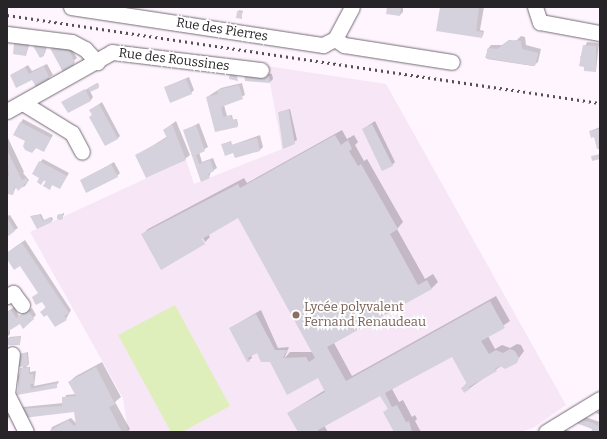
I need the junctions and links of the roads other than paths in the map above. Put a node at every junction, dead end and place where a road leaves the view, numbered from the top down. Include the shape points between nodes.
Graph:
1 (71, 7) edge
2 (352, 7) edge
3 (535, 7) edge
4 (148, 13) edge
5 (600, 33) edge
6 (7, 34) edge
7 (335, 39) junction
8 (97, 62) junction
9 (452, 62) dead end
10 (261, 70) dead end
11 (23, 103) junction
12 (7, 111) edge
13 (82, 152) dead end
14 (7, 296) edge
15 (22, 305) dead end
16 (12, 354) dead end
17 (7, 394) edge
18 (600, 399) edge
19 (26, 432) edge
20 (546, 432) edge

1 - 4 street, Rue des Pierres
2 - 7 street
3 - 5 street via 540,22
4 - 7 street, Rue des Pierres via 323,45
6 - 8 street via 72,42 85,49
7 - 9 street via 344,45
8 - 10 street, Rue des Roussines via 112,52
8 - 11 street, Rue des Roussines
11 - 12 street, Rue des Roussines
11 - 13 street via 72,133
14 - 15 street via 13,293
16 - 17 street
17 - 19 street
18 - 20 street

